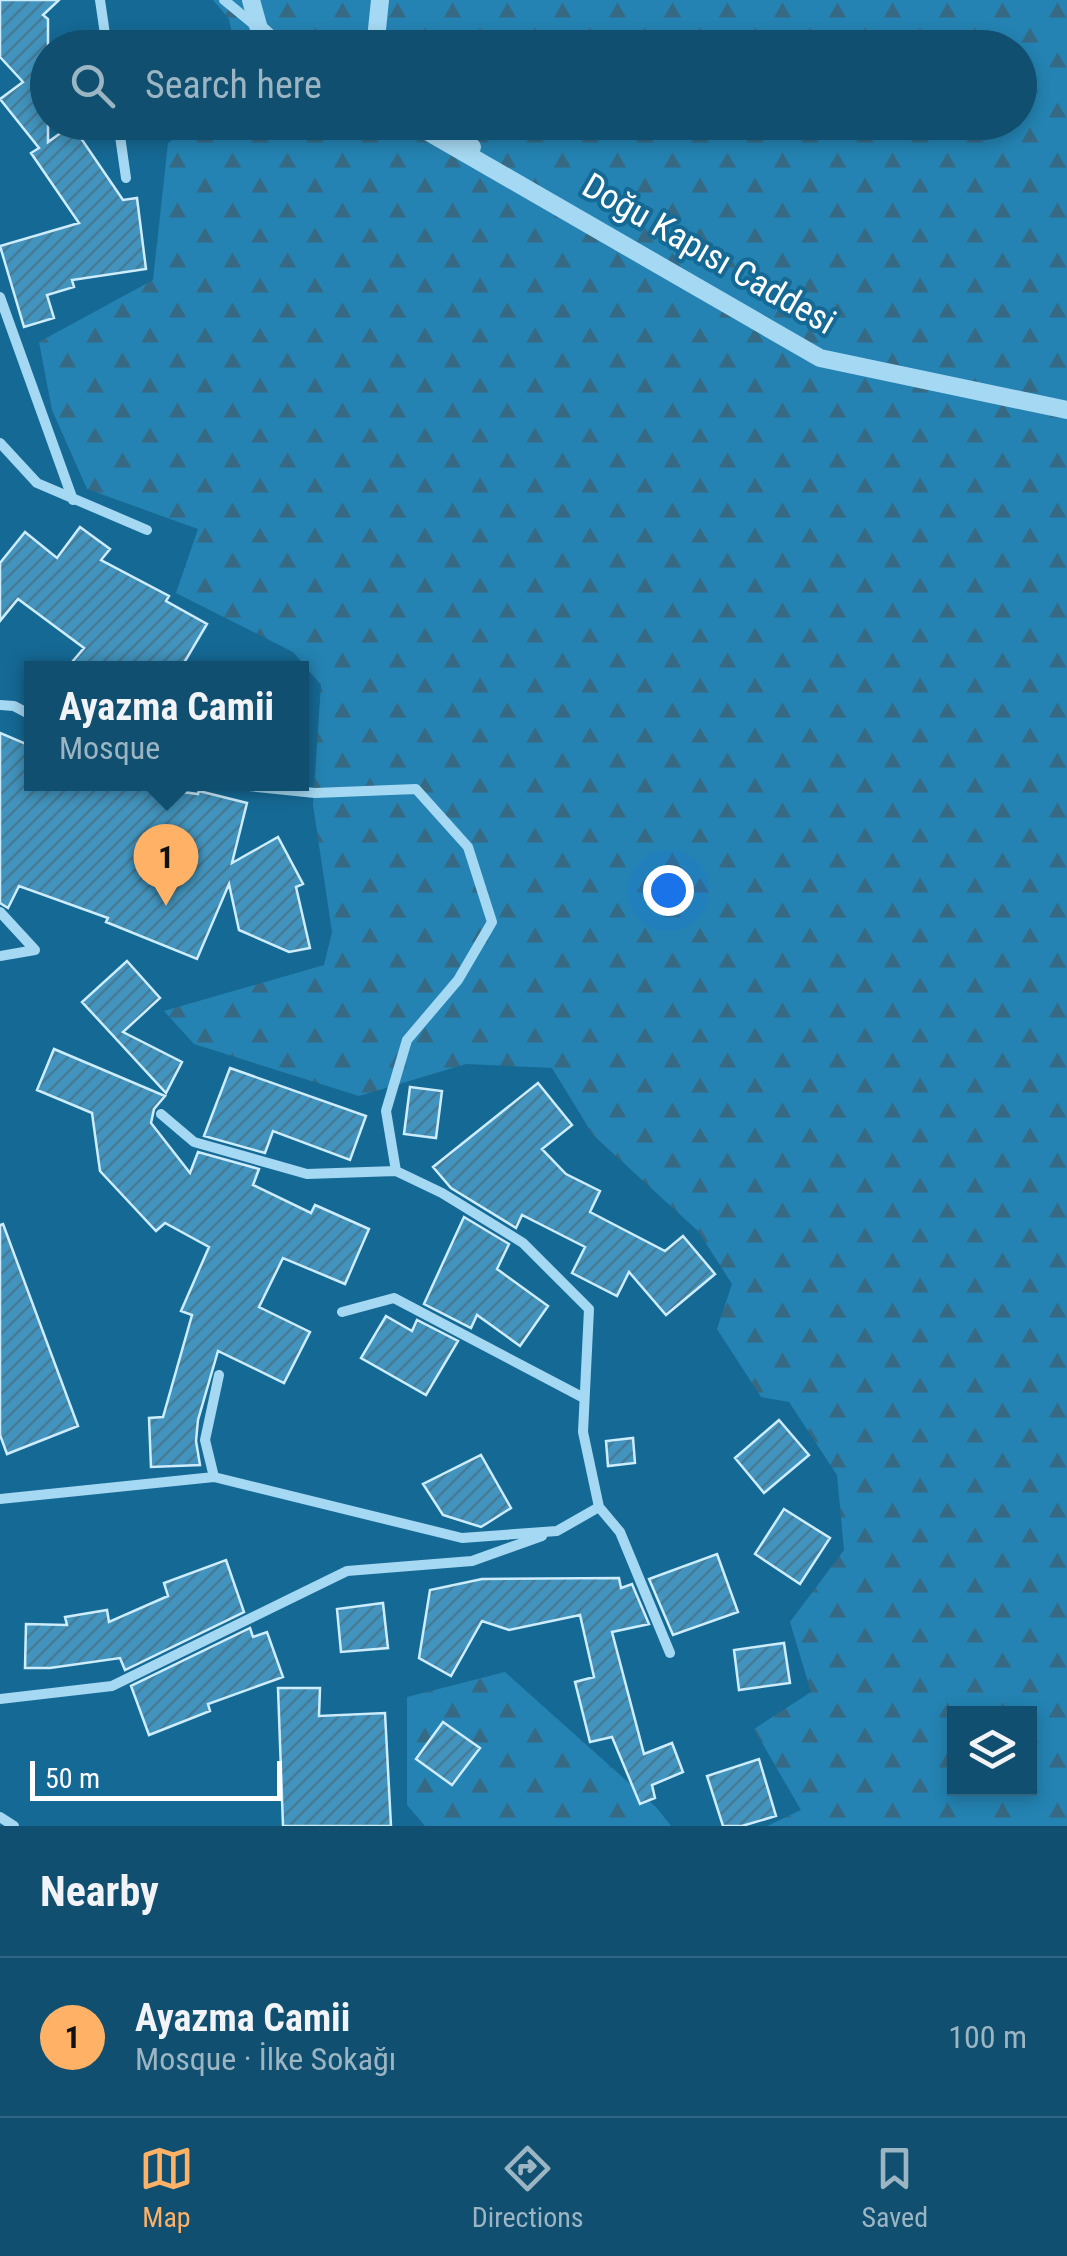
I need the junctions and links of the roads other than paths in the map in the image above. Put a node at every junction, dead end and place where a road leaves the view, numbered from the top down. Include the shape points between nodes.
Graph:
1 (100, 0) edge
2 (224, 0) edge
3 (251, 0) edge
4 (380, 0) edge
5 (259, 29) joint
6 (104, 30) edge
7 (377, 30) edge
8 (121, 140) edge
9 (443, 140) edge
10 (464, 140) edge
11 (503, 173) junction
12 (126, 178) dead end
13 (0, 297) edge
14 (1067, 410) edge
15 (0, 443) edge
16 (73, 500) junction
17 (147, 530) dead end
18 (0, 705) edge
19 (24, 711) edge
20 (295, 791) edge
21 (0, 912) edge
22 (0, 956) edge
23 (161, 1114) dead end
24 (396, 1171) junction
25 (342, 1312) dead end
26 (219, 1374) dead end
27 (582, 1396) junction
28 (214, 1477) junction
29 (0, 1499) edge
30 (599, 1508) junction
31 (557, 1531) junction
32 (670, 1653) dead end
33 (0, 1699) edge
34 (0, 1817) edge
35 (14, 1826) edge

1 - 6 street
2 - 5 street
3 - 5 street
4 - 7 street
8 - 12 street
9 - 11 street, Doğu Kapısı Caddesi
10 - 11 street, Doğu Kapısı Caddesi
11 - 14 street, Doğu Kapısı Caddesi via 820,358
13 - 16 street
15 - 16 street via 37,483
16 - 17 street
18 - 19 street
20 - 24 street via 416,789 468,846 492,922 458,980 407,1040 386,1111
21 - 22 street via 35,950
23 - 24 street via 194,1142 308,1174
24 - 27 street via 524,1243 589,1310
25 - 27 street via 394,1298
26 - 28 street via 205,1440
27 - 30 street
28 - 29 street
28 - 31 street via 462,1538
30 - 31 street
30 - 32 street via 620,1532
31 - 33 street via 472,1560 347,1571 112,1686
34 - 35 street

